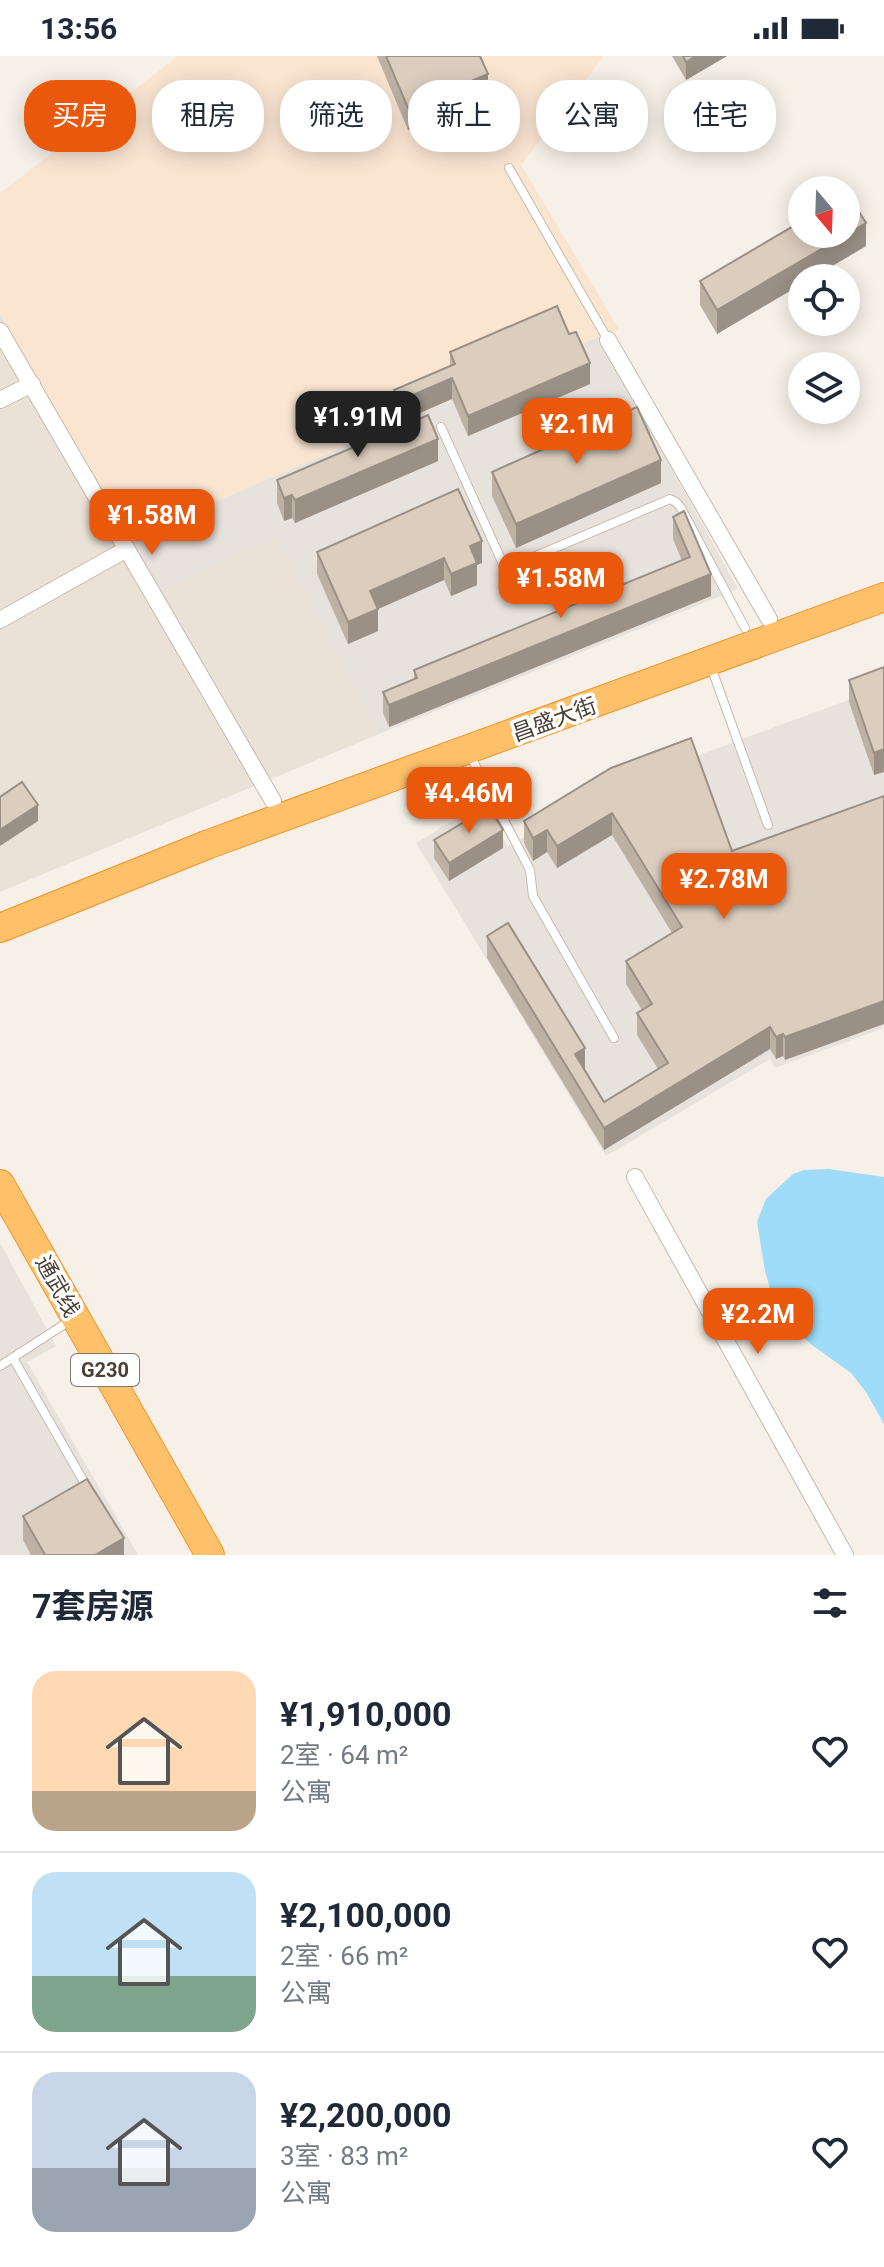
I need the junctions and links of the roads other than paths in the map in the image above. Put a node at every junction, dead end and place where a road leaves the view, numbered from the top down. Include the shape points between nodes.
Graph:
1 (509, 168) dead end
2 (0, 331) edge
3 (608, 340) joint
4 (32, 384) junction
5 (0, 400) edge
6 (441, 427) dead end
7 (125, 550) junction
8 (884, 577) edge
9 (884, 597) edge
10 (0, 620) edge
11 (757, 624) junction
12 (709, 662) junction
13 (467, 750) junction
14 (273, 801) junction
15 (768, 825) dead end
16 (0, 908) edge
17 (0, 928) edge
18 (614, 1038) dead end
19 (635, 1177) dead end
20 (0, 1184) edge
21 (75, 1318) junction
22 (13, 1358) junction
23 (0, 1366) edge
24 (96, 1502) edge
25 (210, 1555) edge
26 (845, 1555) edge

1 - 3 lane
2 - 4 street
3 - 11 street
4 - 5 street
4 - 7 street
6 - 11 lane via 503,564 517,564 670,499
7 - 10 street
7 - 14 street
8 - 11 highway, 昌盛大街
9 - 12 highway, 昌盛大街
11 - 14 highway, 昌盛大街
12 - 13 highway, 昌盛大街
12 - 15 lane
13 - 17 highway, 昌盛大街 via 209,844
13 - 18 lane via 530,870 533,896
14 - 16 highway, 昌盛大街
19 - 26 street
20 - 21 highway, 通武线 / G230
21 - 22 lane
21 - 25 highway, 通武线 / G230
22 - 23 lane
22 - 24 lane

